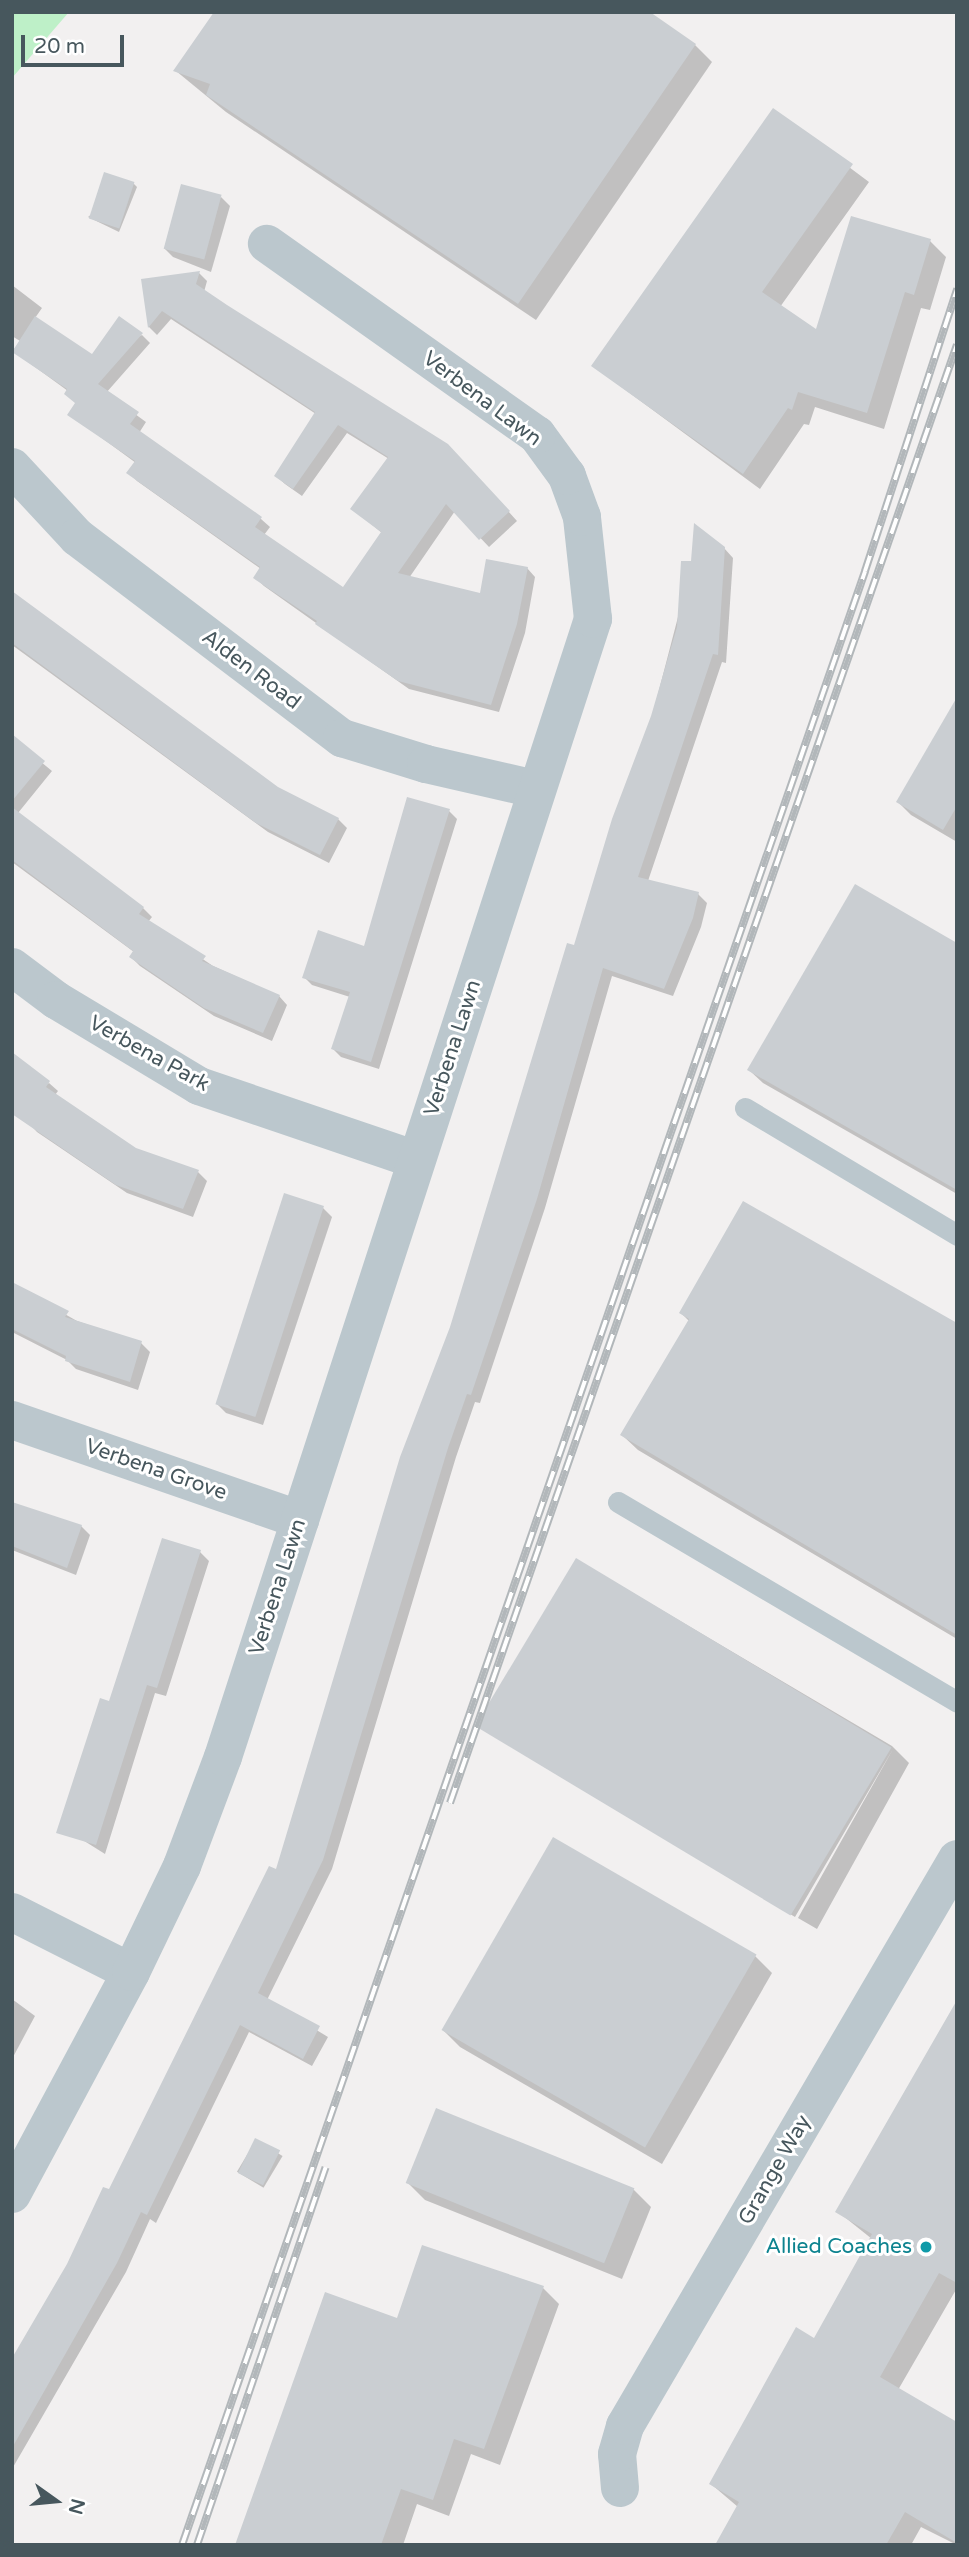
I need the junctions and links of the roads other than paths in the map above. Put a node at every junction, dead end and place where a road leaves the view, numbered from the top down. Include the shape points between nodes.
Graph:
1 (267, 244) dead end
2 (12, 467) edge
3 (536, 789) junction
4 (12, 967) edge
5 (745, 1108) dead end
6 (416, 1160) junction
7 (957, 1235) edge
8 (12, 1420) edge
9 (618, 1502) dead end
10 (300, 1520) junction
11 (957, 1702) edge
12 (957, 1859) edge
13 (12, 1912) edge
14 (131, 1972) junction
15 (12, 2194) edge
16 (620, 2488) dead end

1 - 3 street, Verbena Lawn via 537,435 567,476 582,517 593,619
2 - 3 street, Alden Road via 77,537 342,738 426,764
3 - 6 street, Verbena Lawn
4 - 6 street, Verbena Park via 56,1000 199,1086
5 - 7 lane
6 - 10 street, Verbena Lawn
8 - 10 street, Verbena Grove
9 - 11 lane
10 - 14 street, Verbena Lawn via 214,1781 182,1866
12 - 16 street, Grange Way via 625,2426 617,2455
13 - 14 street
14 - 15 street, Verbena Lawn

